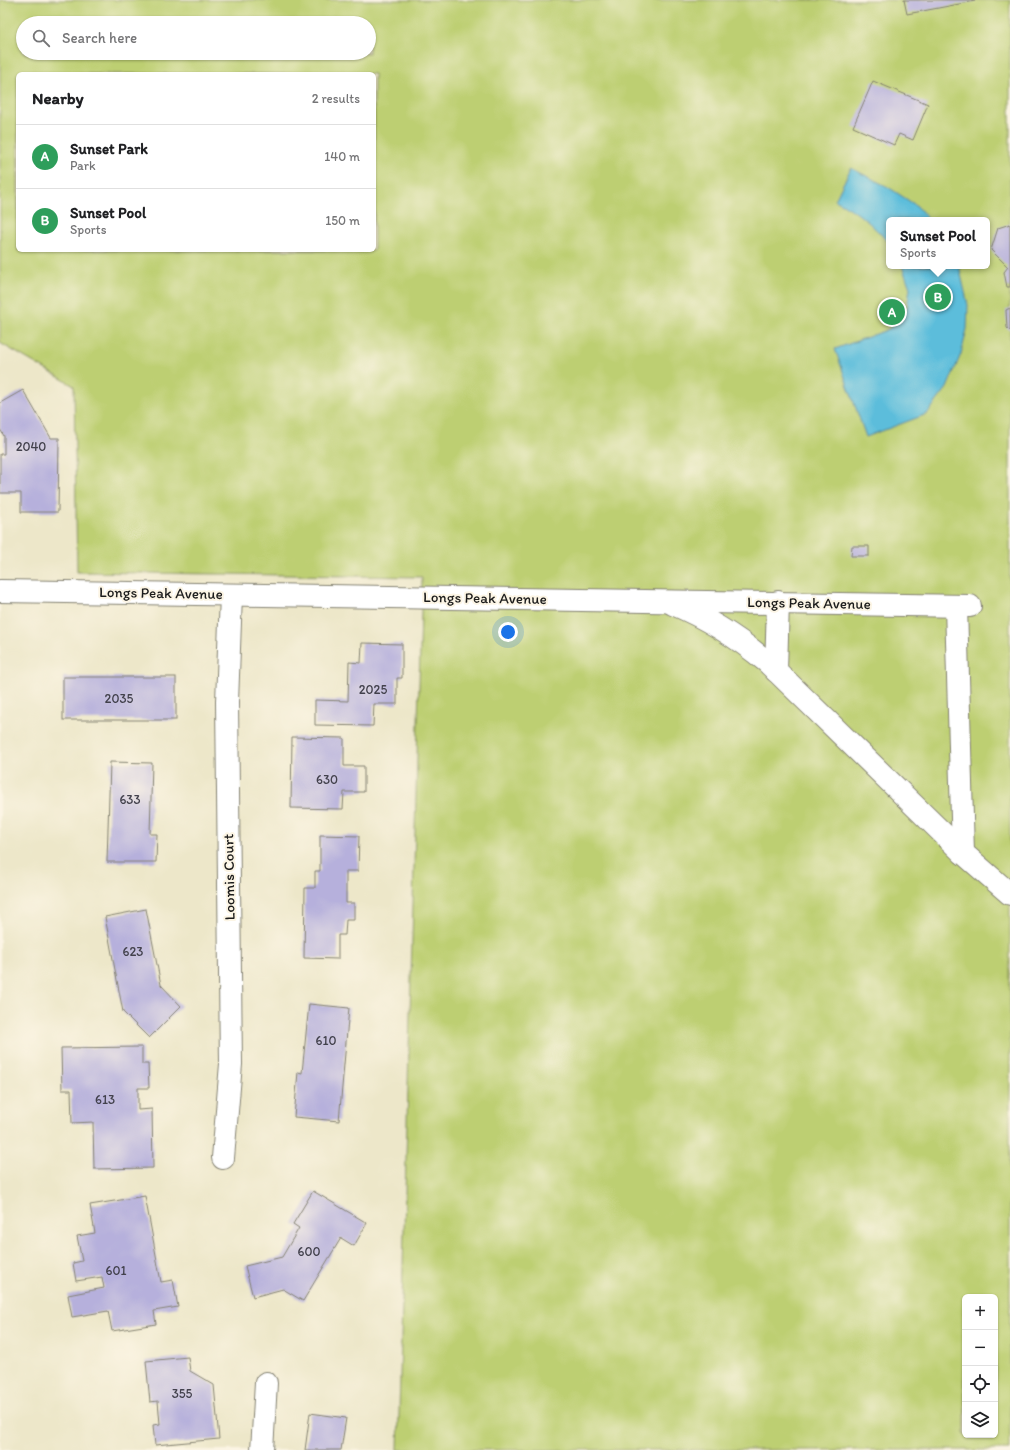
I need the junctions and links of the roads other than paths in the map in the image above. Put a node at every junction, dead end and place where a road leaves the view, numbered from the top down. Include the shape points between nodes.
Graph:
1 (0, 591) edge
2 (231, 595) junction
3 (662, 600) junction
4 (778, 602) junction
5 (776, 671) junction
6 (963, 853) junction
7 (1010, 894) edge
8 (223, 1158) dead end
9 (266, 1383) dead end
10 (262, 1450) edge

1 - 2 street, Longs Peak Avenue
2 - 3 street, Longs Peak Avenue
2 - 8 street, Loomis Court via 227,702 231,1064
3 - 4 street, Longs Peak Avenue
3 - 5 street via 699,615 726,631 748,646
4 - 5 street
4 - 6 street, Longs Peak Avenue via 963,606
5 - 6 street
6 - 7 street
9 - 10 street

